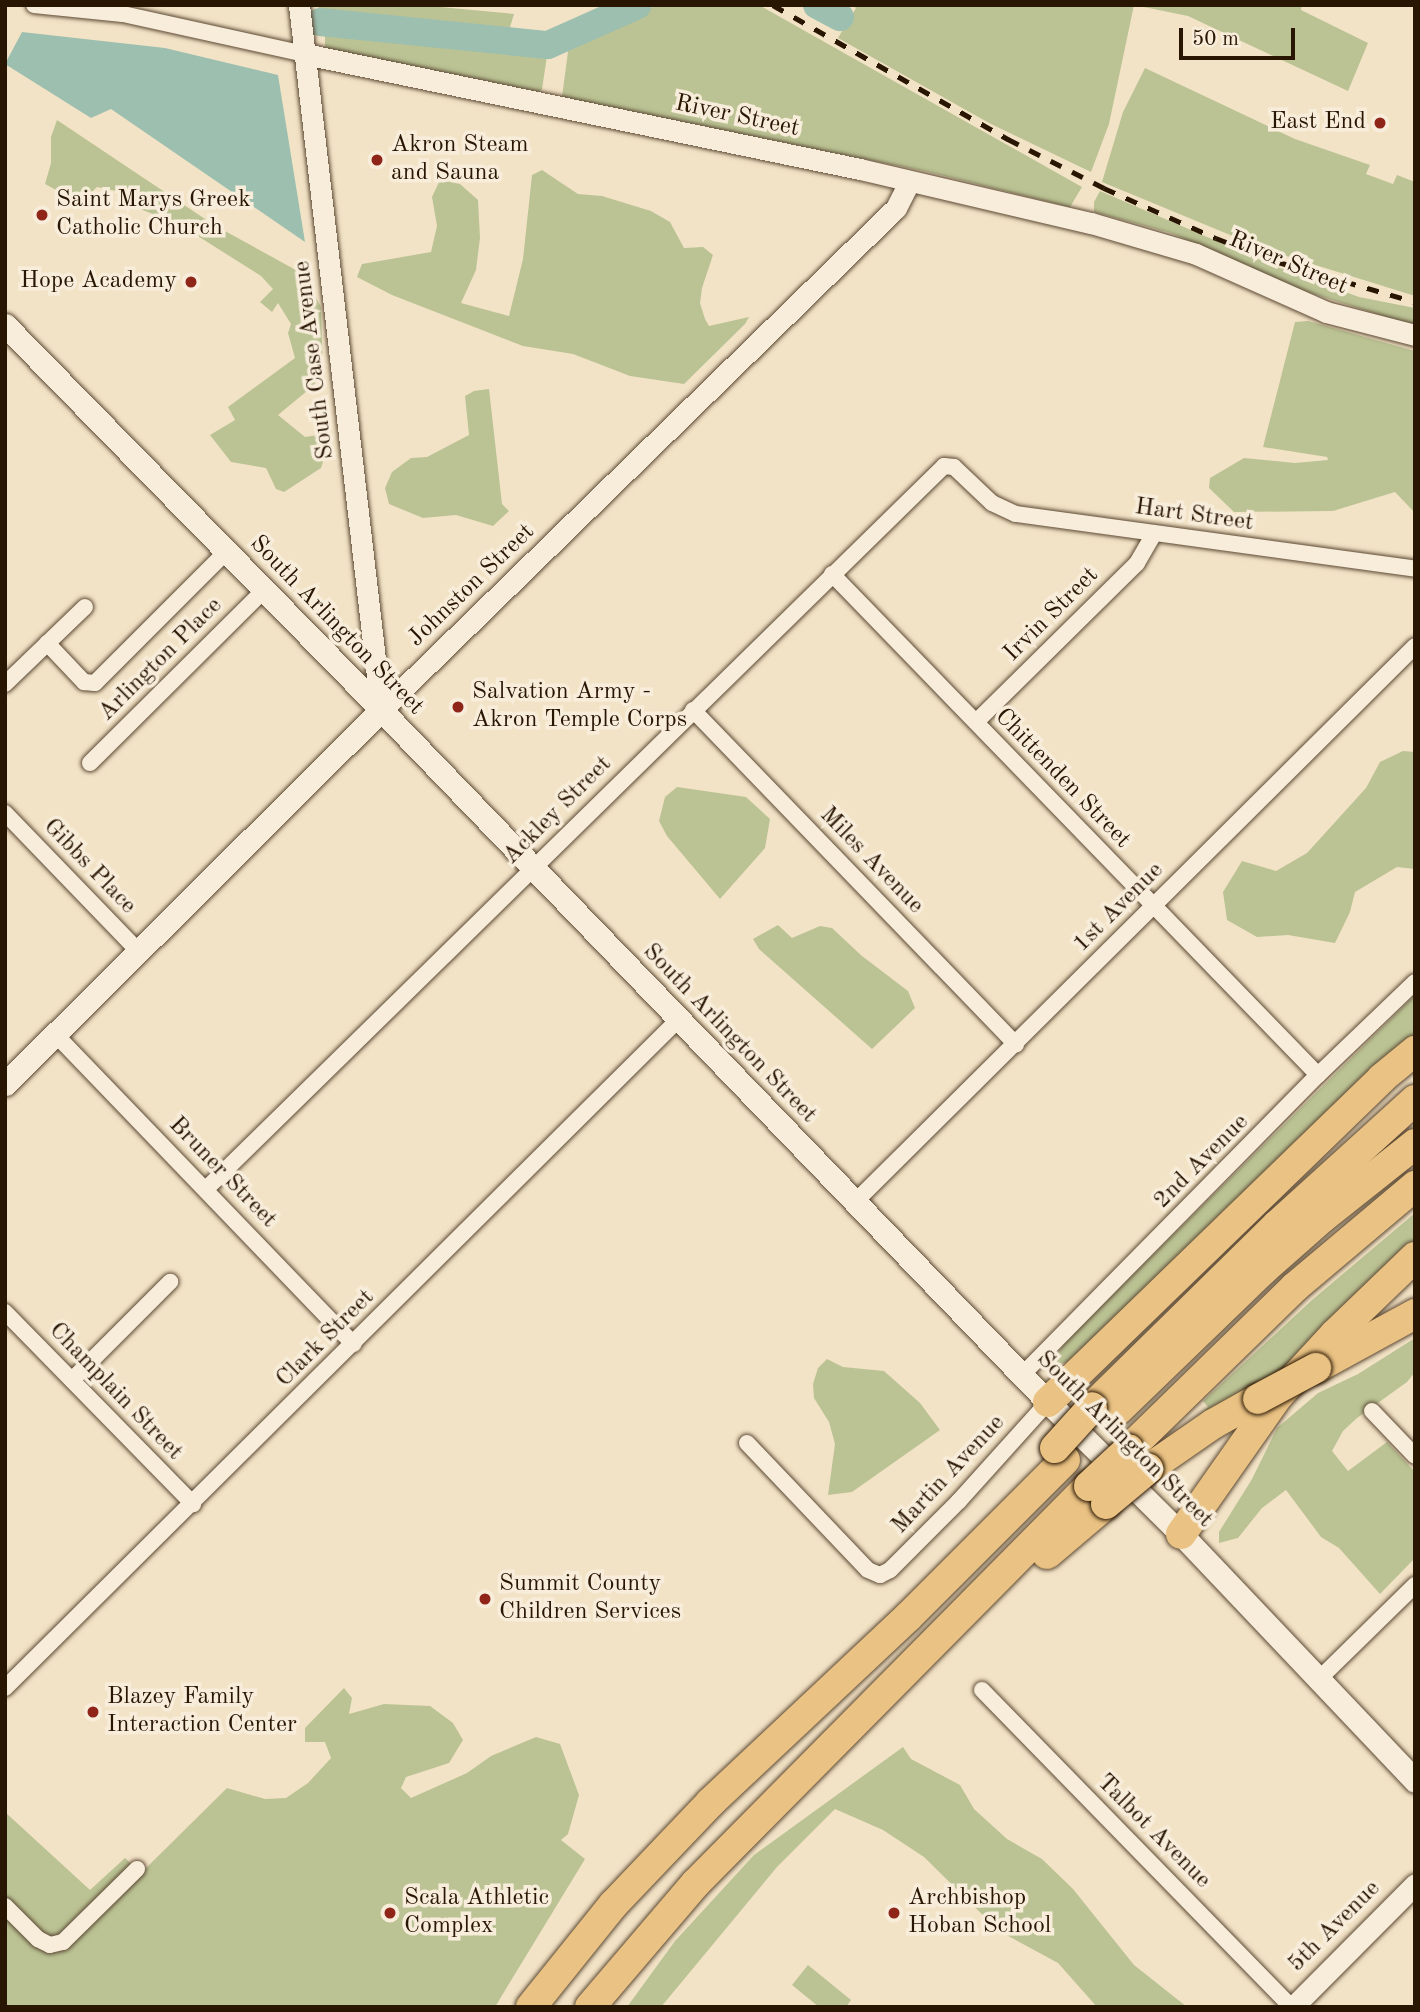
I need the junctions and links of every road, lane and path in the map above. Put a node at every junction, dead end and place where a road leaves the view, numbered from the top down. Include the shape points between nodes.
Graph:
1 (34, 5) edge
2 (299, 5) edge
3 (304, 44) junction
4 (909, 182) junction
5 (5, 325) edge
6 (1415, 335) edge
7 (976, 488) joint
8 (1154, 534) junction
9 (226, 552) junction
10 (1415, 569) edge
11 (832, 574) junction
12 (264, 590) junction
13 (85, 607) dead end
14 (47, 643) junction
15 (1415, 646) edge
16 (5, 684) edge
17 (693, 709) junction
18 (381, 710) junction
19 (976, 722) junction
20 (90, 763) dead end
21 (5, 813) edge
22 (533, 868) junction
23 (1154, 906) junction
24 (139, 952) junction
25 (1415, 982) edge
26 (678, 1020) junction
27 (56, 1035) junction
28 (1016, 1044) junction
29 (1415, 1051) edge
30 (1318, 1075) junction
31 (6, 1081) edge
32 (1415, 1100) edge
33 (1415, 1144) edge
34 (1415, 1186) edge
35 (206, 1188) junction
36 (855, 1202) junction
37 (1415, 1257) edge
38 (170, 1282) dead end
39 (5, 1312) edge
40 (1415, 1314) edge
41 (353, 1344) junction
42 (1022, 1375) junction
43 (72, 1380) junction
44 (1048, 1402) junction
45 (1372, 1411) dead end
46 (1098, 1415) junction
47 (747, 1443) dead end
48 (1415, 1456) edge
49 (1138, 1459) junction
50 (193, 1504) junction
51 (1181, 1534) junction
52 (1415, 1585) edge
53 (1318, 1680) junction
54 (5, 1688) edge
55 (982, 1690) dead end
56 (1415, 1781) edge
57 (137, 1869) dead end
58 (1415, 1884) edge
59 (5, 1906) edge
60 (531, 2007) edge
61 (590, 2007) edge
62 (1292, 2007) edge

1 - 3 street, River Street via 123,14
2 - 3 street, South Case Avenue
3 - 4 street, River Street
3 - 18 street, South Case Avenue
4 - 6 street, River Street via 1145,237 1196,254 1326,312
4 - 18 street, Johnston Street via 896,208
5 - 9 main road, South Arlington Street
7 - 8 street, Hart Street via 1002,510 1016,514
7 - 11 street, Ackley Street via 950,465 938,469
8 - 10 street, Hart Street
8 - 19 street, Irvin Street via 1137,563
9 - 12 main road, South Arlington Street
9 - 14 street via 95,683 84,682
11 - 17 street, Ackley Street
11 - 19 street, Chittenden Street
12 - 18 main road, South Arlington Street
12 - 20 street, Arlington Place
13 - 14 street
14 - 16 street
15 - 23 street, 1st Avenue
17 - 22 street, Ackley Street
17 - 28 street, Miles Avenue
18 - 22 main road, South Arlington Street
18 - 24 main road, Johnston Street
19 - 23 street, Chittenden Street
21 - 24 street, Gibbs Place
22 - 26 main road, South Arlington Street
22 - 35 street, Ackley Street
23 - 28 street, 1st Avenue
23 - 30 street, Chittenden Street
24 - 27 main road, Johnston Street
25 - 30 street, 2nd Avenue
26 - 36 main road, South Arlington Street
26 - 41 street, Clark Street
27 - 31 main road, Johnston Street
27 - 35 street, Bruner Street
28 - 36 street, 1st Avenue
29 - 44 highway
30 - 42 street, 2nd Avenue
32 - 46 highway via 1277,1225
33 - 46 highway
34 - 49 highway via 1295,1287
35 - 41 street, Bruner Street
36 - 42 main road, South Arlington Street
37 - 51 highway via 1278,1396
38 - 43 street
39 - 43 street, Champlain Street
40 - 49 highway, bridge via 1213,1424
41 - 50 street, Clark Street
42 - 44 main road, South Arlington Street
43 - 50 street, Champlain Street
44 - 47 street, Martin Avenue via 959,1501 880,1575 868,1570
44 - 51 main road, South Arlington Street
45 - 48 street
46 - 60 highway, bridge via 908,1617 710,1802 613,1905
49 - 61 highway, bridge via 865,1713 695,1884
50 - 54 street, Clark Street
51 - 53 main road, South Arlington Street
52 - 53 street
53 - 56 main road, South Arlington Street
55 - 62 street, Talbot Avenue
57 - 59 street via 63,1942 50,1945 38,1939
58 - 62 street, 5th Avenue

